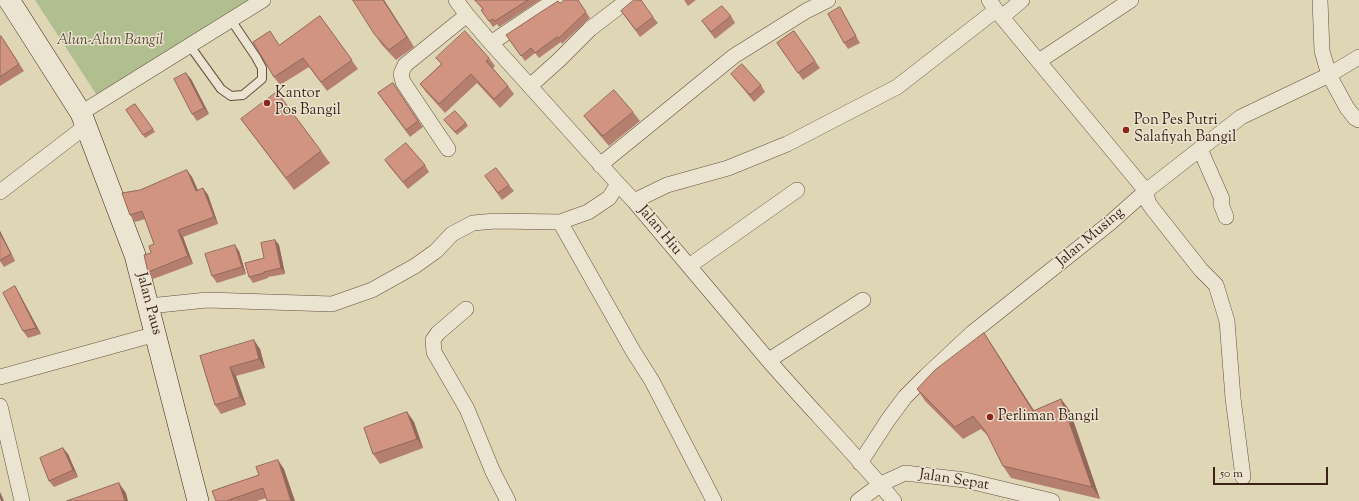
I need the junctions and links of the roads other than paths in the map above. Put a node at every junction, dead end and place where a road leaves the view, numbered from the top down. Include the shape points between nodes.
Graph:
1 (9, 0) edge
2 (263, 0) edge
3 (456, 0) edge
4 (557, 0) edge
5 (628, 0) edge
6 (828, 0) edge
7 (1022, 0) edge
8 (1131, 0) edge
9 (1320, 0) edge
10 (996, 9) edge
11 (467, 15) junction
12 (231, 20) junction
13 (491, 43) junction
14 (190, 46) junction
15 (1359, 57) edge
16 (1039, 61) junction
17 (1329, 75) junction
18 (530, 86) junction
19 (83, 120) junction
20 (1359, 120) edge
21 (448, 148) dead end
22 (1200, 149) junction
23 (600, 165) junction
24 (618, 184) junction
25 (797, 190) dead end
26 (1146, 190) junction
27 (0, 192) edge
28 (634, 201) junction
29 (1226, 218) dead end
30 (560, 222) junction
31 (689, 266) junction
32 (863, 300) dead end
33 (149, 306) junction
34 (466, 309) dead end
35 (156, 334) junction
36 (769, 360) junction
37 (0, 377) edge
38 (0, 406) edge
39 (860, 463) junction
40 (1243, 476) dead end
41 (881, 484) junction
42 (893, 500) edge
43 (22, 501) edge
44 (198, 501) edge
45 (508, 501) edge
46 (714, 501) edge
47 (858, 501) edge
48 (1052, 501) edge

1 - 19 main road, Jalan Paus
2 - 12 street
3 - 11 street, Jalan Hiu
4 - 13 street
5 - 18 street via 590,29
6 - 23 street via 734,56
7 - 10 street
8 - 16 street
9 - 17 street via 1322,51
10 - 16 street
10 - 28 street via 897,87 787,144 728,168 667,185
11 - 13 street, Jalan Hiu
11 - 21 street via 405,65 401,74 403,82
12 - 14 street
12 - 14 lane via 262,68 262,79 243,95 231,96 221,89
13 - 18 street, Jalan Hiu
14 - 19 street
15 - 17 street, Jalan Musing
16 - 26 street
17 - 20 street via 1347,108
17 - 22 street, Jalan Musing via 1241,117
18 - 23 street, Jalan Hiu
19 - 27 street
19 - 33 main road, Jalan Paus via 135,255
22 - 26 street, Jalan Musing
22 - 29 street via 1222,199 1221,204
23 - 24 street, Jalan Hiu
24 - 28 street, Jalan Hiu
24 - 30 street via 609,198 588,212
25 - 31 street
26 - 39 street, Jalan Musing via 1110,223 972,334 926,376 892,414
26 - 40 street via 1152,208 1216,285 1227,321
28 - 31 street, Jalan Hiu
30 - 33 street via 495,220 473,223 452,234 436,251 415,266 372,290 332,304 207,300
30 - 46 street via 652,381
31 - 36 street, Jalan Hiu
32 - 36 street
33 - 35 main road, Jalan Paus
34 - 45 street via 438,333 433,340 434,352 467,409
35 - 37 street
35 - 44 main road, Jalan Paus
36 - 39 street, Jalan Hiu
38 - 43 street
39 - 41 street, Jalan Hiu
41 - 42 street, Jalan Hiu
41 - 47 street, Jalan Sepat
41 - 48 street, Jalan Sepat via 904,473 965,480

